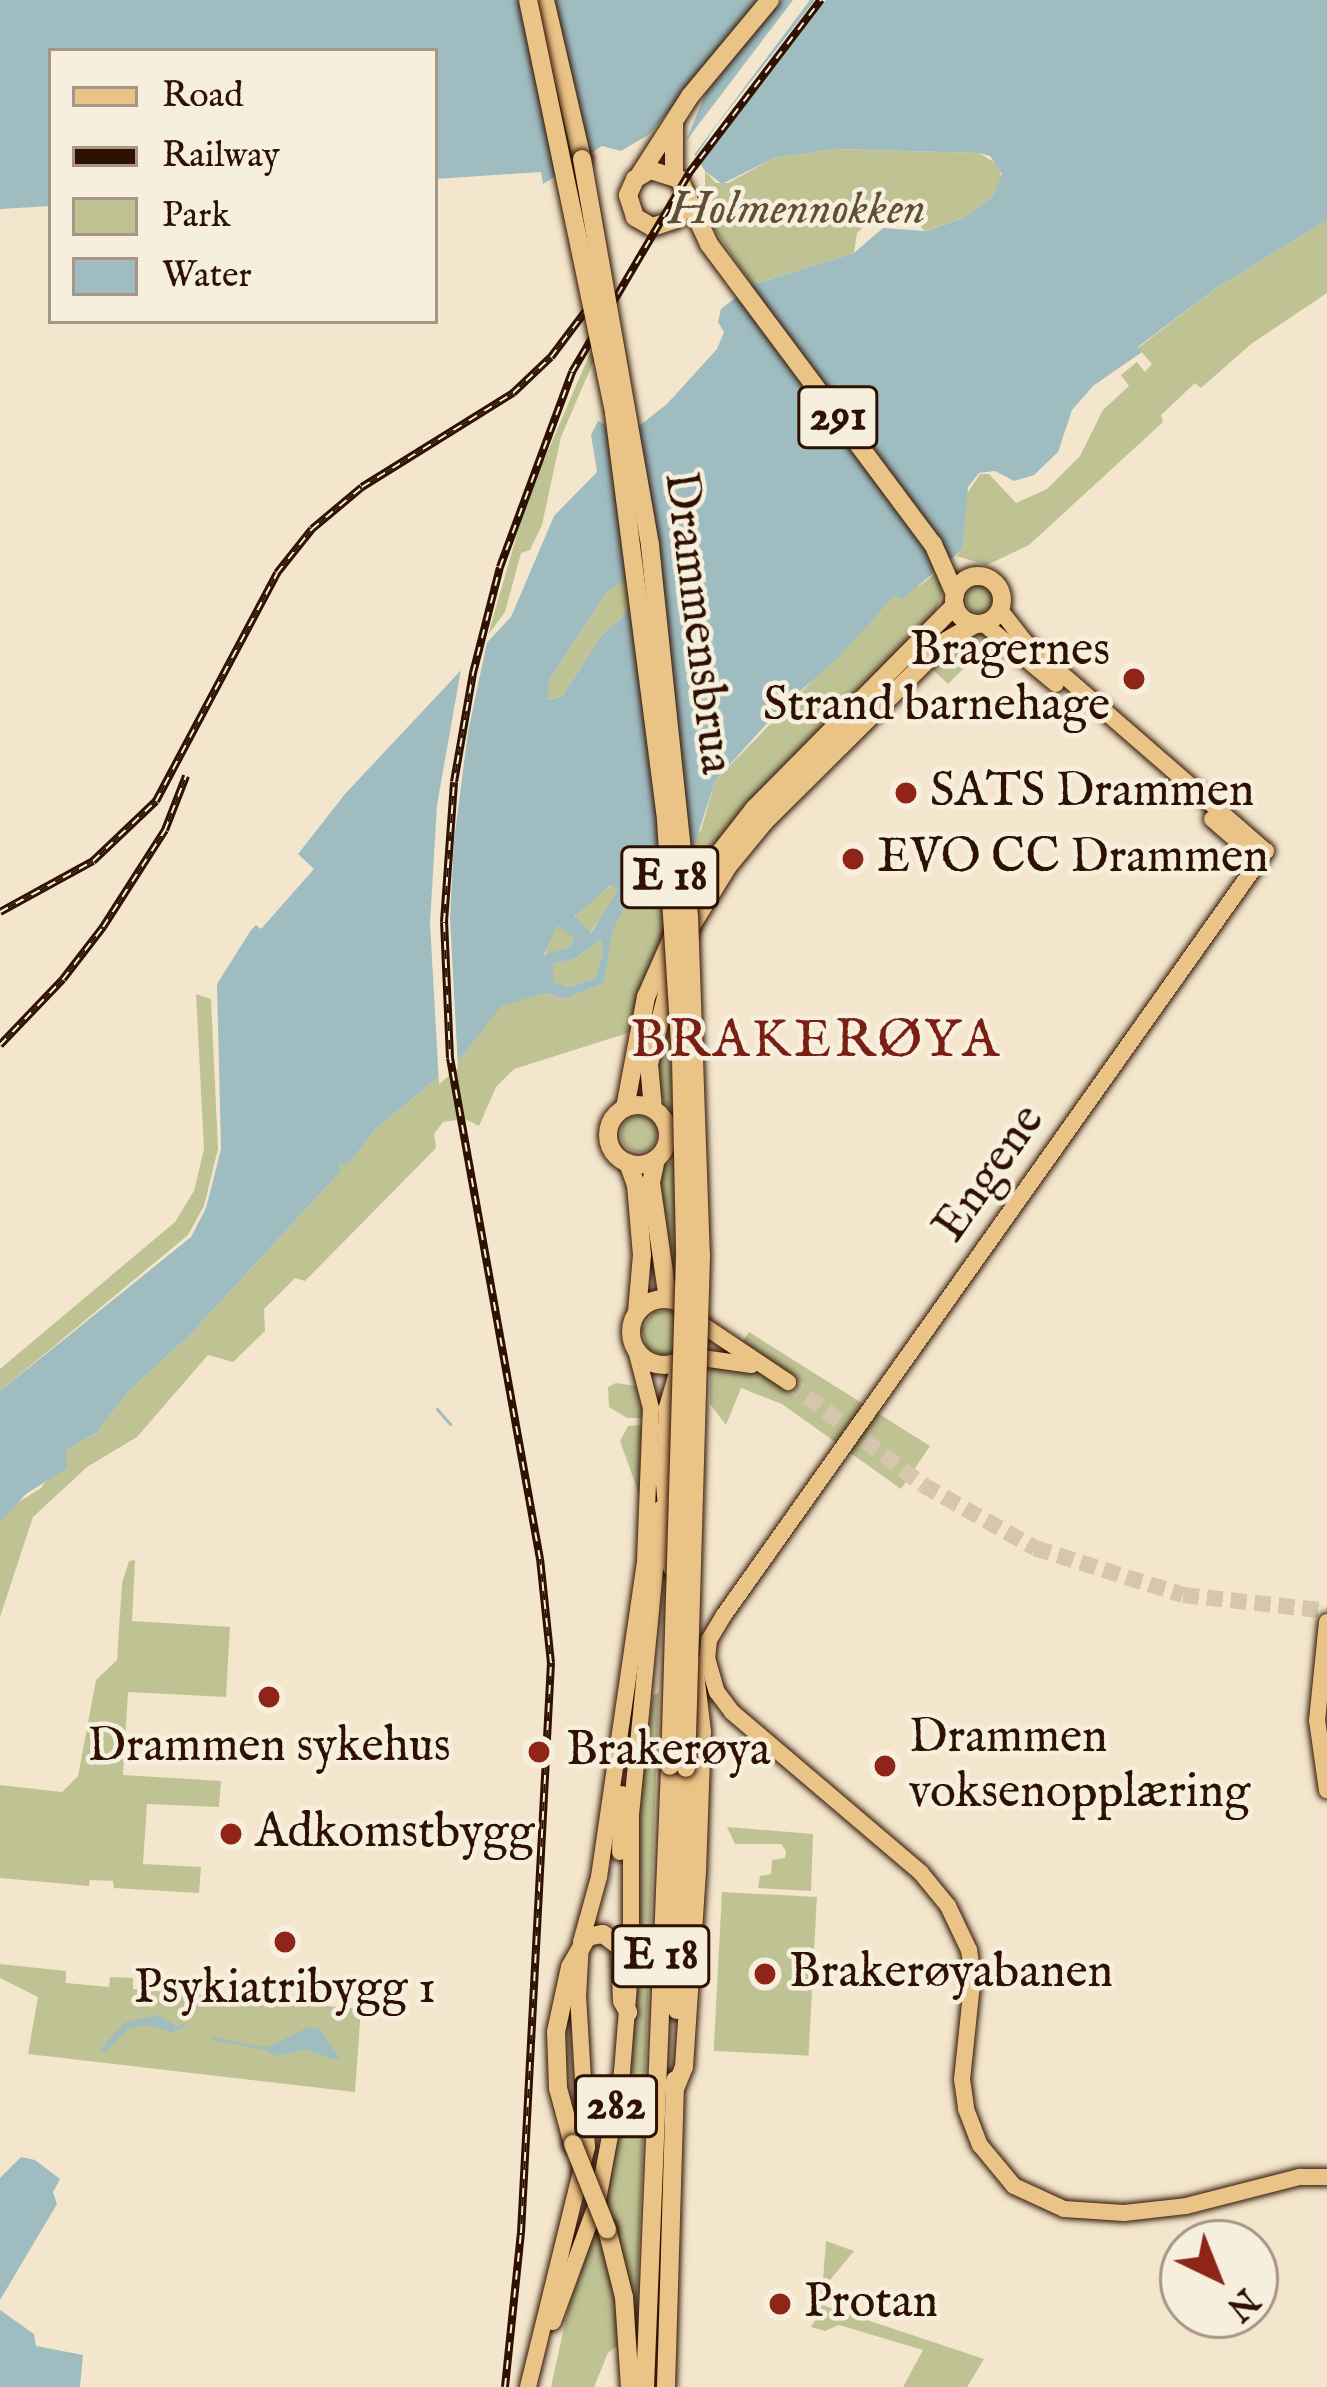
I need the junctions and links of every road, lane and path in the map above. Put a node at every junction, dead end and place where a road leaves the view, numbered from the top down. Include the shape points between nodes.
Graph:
1 (528, 0) edge
2 (544, 0) edge
3 (770, 0) edge
4 (664, 152) junction
5 (674, 175) junction
6 (639, 176) junction
7 (686, 200) junction
8 (671, 224) junction
9 (709, 244) junction
10 (948, 562) junction
11 (978, 576) junction
12 (955, 599) junction
13 (1000, 610) junction
14 (979, 624) junction
15 (1263, 856) junction
16 (626, 1108) junction
17 (653, 1109) junction
18 (656, 1159) junction
19 (628, 1163) junction
20 (668, 1299) junction
21 (637, 1312) junction
22 (695, 1320) junction
23 (635, 1350) junction
24 (684, 1358) junction
25 (664, 1472) junction
26 (1327, 1622) edge
27 (641, 1712) junction
28 (615, 1760) junction
29 (678, 1767) junction
30 (1327, 1790) edge
31 (630, 1898) junction
32 (581, 1942) junction
33 (628, 2012) junction
34 (675, 2089) junction
35 (1327, 2177) edge
36 (530, 2387) edge
37 (629, 2387) edge
38 (645, 2387) edge
39 (666, 2387) edge

1 - 29 highway, Drammensbrua / E 18, bridge via 611,392 666,820 685,1233
2 - 29 highway, Drammensbrua / E 18, bridge via 630,409 685,857 701,1232
3 - 4 highway, 291 via 674,122
4 - 5 highway, 291
4 - 6 highway
5 - 6 highway via 657,169
5 - 7 highway, 291
6 - 8 highway, 291 via 629,189 632,212 652,227
7 - 8 highway
7 - 9 highway, 291
8 - 9 highway, 291
9 - 10 highway, 291
10 - 11 highway, 291
10 - 12 highway, 291
11 - 12 highway via 966,579
11 - 13 highway, 291 via 999,588
12 - 14 highway, 291 via 962,617
12 - 16 highway via 754,809 697,882 646,997
13 - 14 highway
13 - 15 main road via 1024,641
14 - 15 main road
14 - 17 highway via 946,640 794,792 710,891 660,1006 649,1064
15 - 35 main road, Engene via 713,1630 707,1658 713,1682 741,1720 921,1873 952,1912 971,1960 962,2079 968,2118 988,2158 1016,2187 1064,2209 1124,2213
16 - 17 highway
16 - 19 highway via 609,1134
17 - 18 highway via 668,1133
18 - 19 highway
18 - 20 highway via 651,1183
19 - 21 highway via 642,1255
20 - 21 highway
20 - 22 highway
21 - 23 highway
22 - 24 highway via 696,1339
22 - 24 main road via 788,1382 742,1361
23 - 24 highway via 657,1365
23 - 28 main road, E 18 via 651,1408 646,1542
24 - 25 main road, E 18 via 667,1407
25 - 27 main road, 282
25 - 34 highway, E 18 via 668,1544 702,1732 692,1971
26 - 30 main road via 1318,1720
27 - 28 main road, 282
27 - 31 main road, 282
28 - 31 main road, 282 via 624,1770 618,1830
28 - 32 main road, E 18
29 - 34 highway, E 18
29 - 38 highway, E 18
31 - 33 main road, 282
32 - 33 highway, E 18 via 603,1934 620,1947
32 - 36 main road, 282 via 587,2147
32 - 37 highway, E 18, bridge via 563,1990 558,2088 624,2296
33 - 36 main road, 282 via 598,2200
34 - 39 highway, E 18

